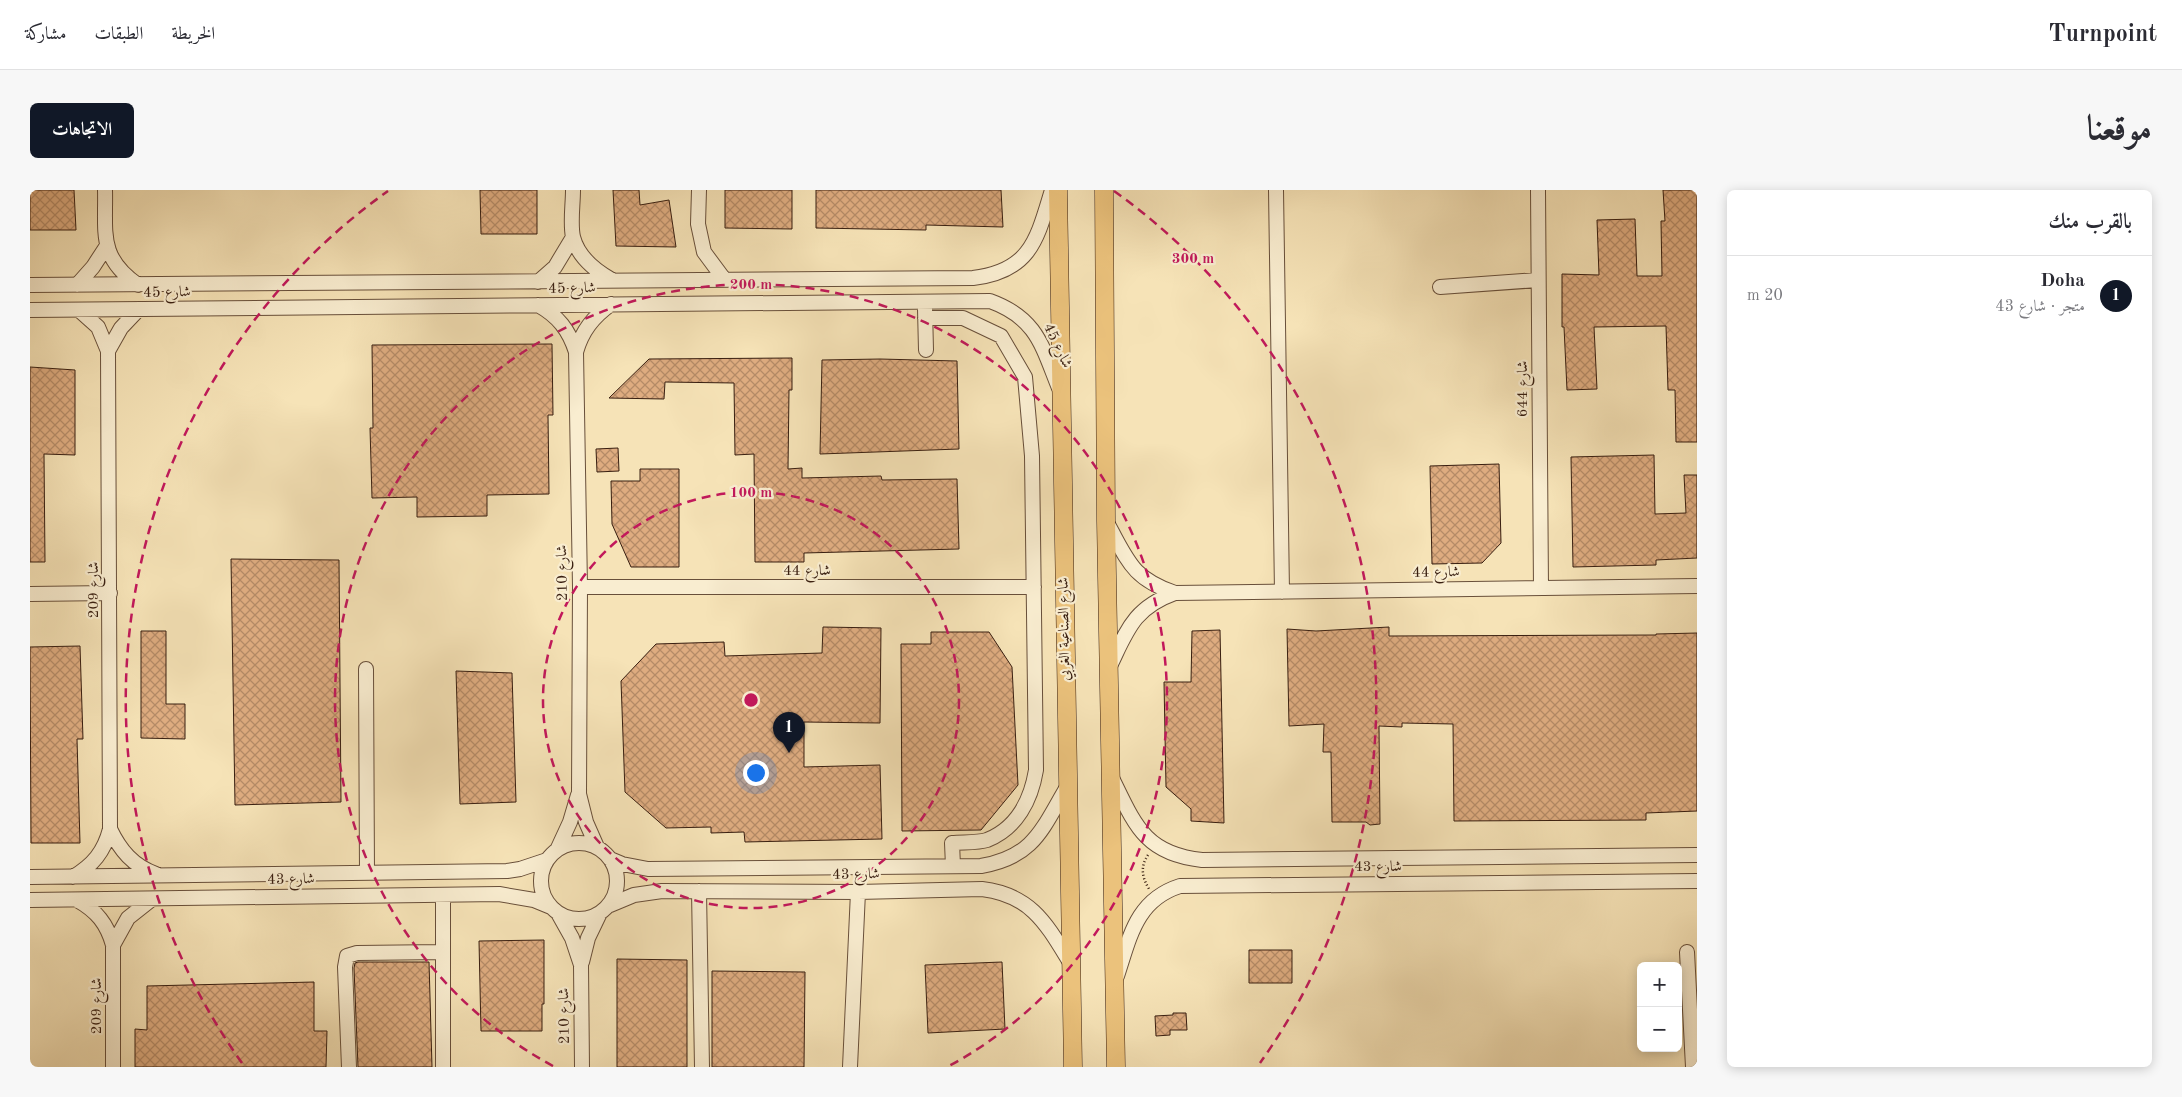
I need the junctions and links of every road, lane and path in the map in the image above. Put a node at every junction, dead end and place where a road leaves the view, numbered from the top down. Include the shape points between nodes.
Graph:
1 (105, 190) edge
2 (573, 190) edge
3 (699, 190) edge
4 (1052, 190) edge
5 (1058, 190) edge
6 (1104, 190) edge
7 (1276, 190) edge
8 (1538, 190) edge
9 (573, 237) junction
10 (106, 247) junction
11 (612, 280) junction
12 (724, 280) junction
13 (1538, 280) junction
14 (538, 282) junction
15 (138, 284) junction
16 (30, 285) edge
17 (77, 285) junction
18 (1440, 287) dead end
19 (925, 301) junction
20 (611, 304) junction
21 (538, 305) junction
22 (138, 309) junction
23 (30, 310) edge
24 (79, 310) junction
25 (925, 318) junction
26 (926, 350) dead end
27 (108, 351) junction
28 (576, 352) junction
29 (1062, 396) junction
30 (1106, 521) junction
31 (1697, 586) edge
32 (580, 587) junction
33 (1034, 587) junction
34 (1541, 588) junction
35 (1282, 592) junction
36 (110, 593) junction
37 (1175, 593) junction
38 (30, 594) edge
39 (1109, 669) junction
40 (366, 670) dead end
41 (1112, 778) junction
42 (1067, 787) junction
43 (578, 794) junction
44 (110, 829) junction
45 (1154, 846) junction
46 (598, 847) junction
47 (558, 848) junction
48 (1697, 855) edge
49 (610, 859) junction
50 (547, 860) junction
51 (953, 866) junction
52 (367, 874) junction
53 (161, 876) junction
54 (30, 877) edge
55 (73, 877) junction
56 (1697, 881) edge
57 (699, 891) junction
58 (858, 892) junction
59 (443, 895) junction
60 (152, 898) junction
61 (1154, 898) junction
62 (30, 900) edge
63 (76, 900) junction
64 (605, 909) junction
65 (554, 910) junction
66 (113, 945) junction
67 (442, 952) junction
68 (1687, 952) dead end
69 (1071, 964) junction
70 (581, 965) junction
71 (1116, 979) junction
72 (113, 1067) edge
73 (349, 1067) edge
74 (443, 1067) edge
75 (582, 1067) edge
76 (702, 1067) edge
77 (850, 1067) edge
78 (1073, 1067) edge
79 (1116, 1067) edge
80 (1693, 1067) edge

1 - 10 street
2 - 9 street
3 - 12 street via 698,224 704,252
4 - 12 street, شارع 45 via 1035,240 1023,258 990,276
5 - 29 main road, شارع الصناعية الغربي
6 - 30 main road
7 - 35 street
8 - 13 street, شارع 644
9 - 11 street via 584,258
9 - 14 street via 556,267
10 - 15 street via 119,269
10 - 17 street
11 - 12 street, شارع 45
11 - 14 street, شارع 45
13 - 18 street
13 - 34 street, شارع 644
14 - 15 street, شارع 45
15 - 17 street, شارع 45
16 - 17 street, شارع 45
19 - 20 street, شارع 45
19 - 25 street
19 - 29 street, شارع 45 via 990,301 1023,318 1036,334
20 - 21 street, شارع 45
20 - 28 street, شارع 210 via 592,320
21 - 22 street, شارع 45
21 - 28 street, شارع 210 via 549,311 566,329
22 - 24 street, شارع 45
22 - 27 street, شارع 209 via 121,328
23 - 24 street, شارع 45
24 - 27 street, شارع 209 via 98,327
25 - 26 street
25 - 33 street via 963,318 1002,336 1025,377 1032,456
27 - 36 street, شارع 209
28 - 32 street, شارع 210
29 - 42 main road, شارع الصناعية الغربي
30 - 37 street, شارع 44 via 1134,570 1146,580
30 - 39 main road
31 - 34 street, شارع 44
32 - 33 street, شارع 44
32 - 43 street, شارع 210
33 - 51 street via 1036,770 1032,790 1015,822 987,840 952,843
34 - 35 street, شارع 44
35 - 37 street, شارع 44
36 - 38 street
36 - 44 street, شارع 209
37 - 39 street, شارع 44 via 1147,606 1135,618
39 - 41 main road
40 - 52 street
41 - 45 street, شارع 43 via 1136,824
41 - 71 main road
42 - 51 street, شارع 43 via 1042,830 1017,855 981,866
42 - 69 main road, شارع الصناعية الغربي
43 - 46 street, شارع 210
43 - 47 street, شارع 210
44 - 53 street via 116,842 135,864
44 - 55 street, شارع 209 via 98,858
45 - 48 street, شارع 43 via 1182,858 1202,860
45 - 61 path via 1143,862 1142,878
46 - 47 street via 582,843
46 - 49 street
47 - 50 street
49 - 51 street, شارع 43 via 648,869
49 - 64 street via 617,877 614,896
50 - 52 street, شارع 43 via 506,871
50 - 65 street via 540,884
52 - 53 street, شارع 43
53 - 55 street, شارع 43
54 - 55 street, شارع 43
56 - 61 street, شارع 43 via 1200,884 1166,890
57 - 58 street, شارع 43
57 - 64 street, شارع 43 via 647,892 621,899
57 - 76 street
58 - 69 street, شارع 43 via 982,889 1014,896 1040,917
58 - 77 street
59 - 60 street, شارع 43
59 - 65 street, شارع 43 via 499,894 534,900
59 - 67 street
60 - 63 street, شارع 43
60 - 66 street, شارع 209 via 128,918
61 - 71 street, شارع 43 via 1136,922
62 - 63 street, شارع 43
63 - 66 street, شارع 209 via 101,917
64 - 65 street via 583,919 566,917
64 - 70 street, شارع 210 via 588,938
65 - 70 street, شارع 210 via 572,938
66 - 72 street, شارع 209
67 - 73 street via 357,953 347,956
67 - 74 street
68 - 80 street
69 - 78 main road, شارع الصناعية الغربي
70 - 75 street, شارع 210
71 - 79 main road

